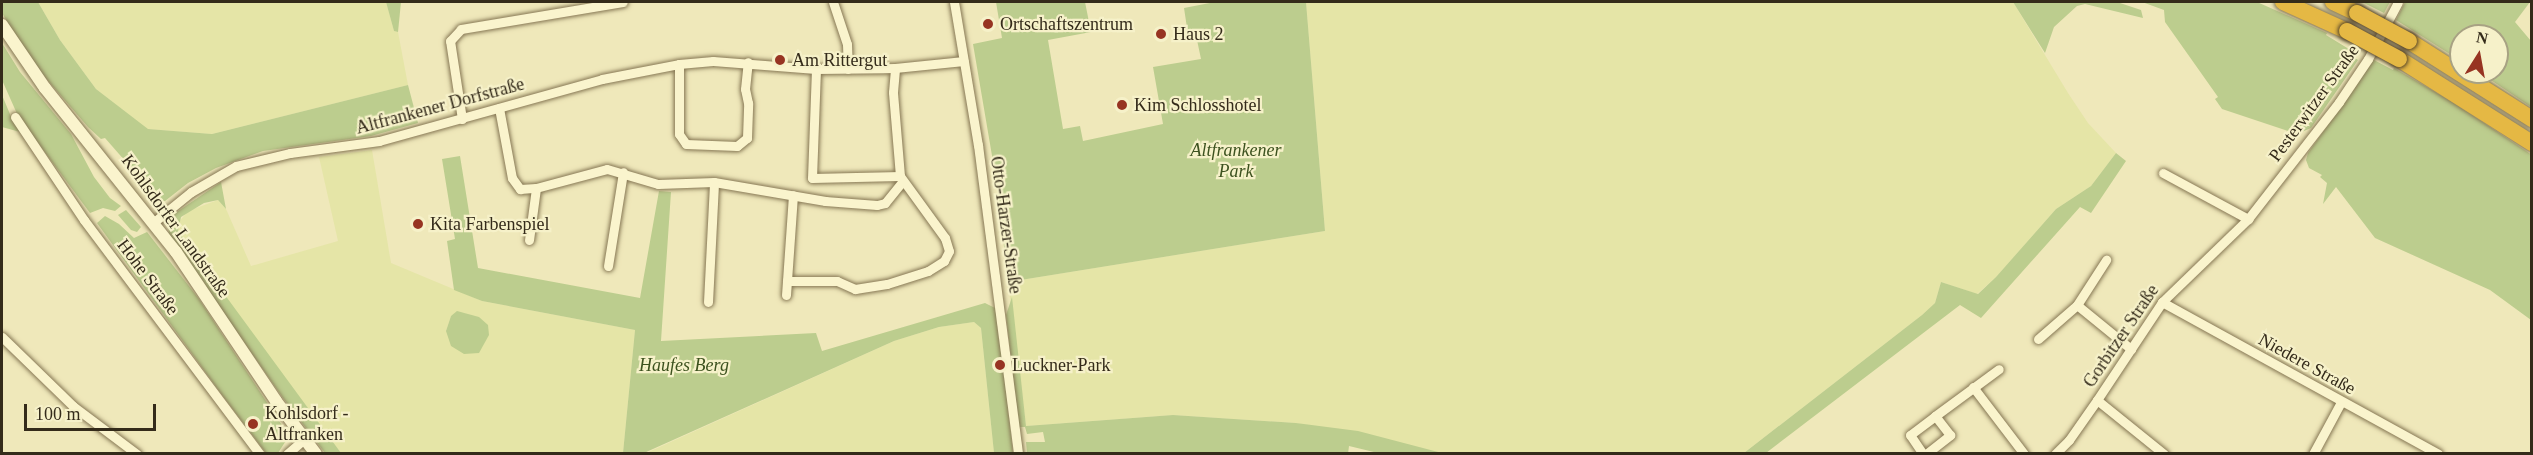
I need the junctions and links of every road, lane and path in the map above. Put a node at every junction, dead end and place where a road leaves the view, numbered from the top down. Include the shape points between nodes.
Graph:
1 (623, 2) edge
2 (833, 2) edge
3 (954, 2) edge
4 (2283, 2) edge
5 (2333, 2) edge
6 (2398, 2) edge
7 (2, 25) edge
8 (964, 61) junction
9 (748, 62) junction
10 (679, 64) junction
11 (895, 68) junction
12 (816, 69) junction
13 (848, 69) junction
14 (499, 108) junction
15 (15, 117) dead end
16 (462, 119) junction
17 (2532, 119) edge
18 (2532, 143) edge
19 (622, 172) junction
20 (2163, 173) dead end
21 (901, 179) junction
22 (714, 182) junction
23 (536, 188) junction
24 (792, 195) junction
25 (2248, 219) junction
26 (154, 222) junction
27 (529, 240) dead end
28 (2106, 260) dead end
29 (608, 266) dead end
30 (787, 281) junction
31 (786, 295) dead end
32 (708, 302) dead end
33 (2162, 302) junction
34 (2077, 305) junction
35 (2, 337) edge
36 (2038, 339) dead end
37 (2131, 349) junction
38 (1999, 369) dead end
39 (1973, 387) junction
40 (2097, 400) junction
41 (2341, 402) junction
42 (1935, 416) junction
43 (304, 439) junction
44 (137, 453) edge
45 (260, 453) edge
46 (287, 453) edge
47 (316, 453) edge
48 (1018, 453) edge
49 (1925, 453) edge
50 (2024, 453) edge
51 (2055, 453) edge
52 (2164, 453) edge
53 (2313, 453) edge
54 (2438, 453) edge

1 - 16 street via 461,29 450,41
2 - 13 street via 847,44
3 - 8 street, Otto-Harzer-Straße
4 - 18 highway, bridge via 2399,58
5 - 17 highway, bridge via 2409,41
6 - 25 street, Pesterwitzer Straße via 2368,59 2339,102
7 - 26 street, Kohlsdorfer Landstraße via 45,88
8 - 11 street, Altfrankener Dorfstraße
8 - 48 street, Otto-Harzer-Straße
9 - 10 street, Altfrankener Dorfstraße
9 - 10 street via 747,138 737,146 686,144 680,135
9 - 12 street, Altfrankener Dorfstraße
10 - 14 street, Altfrankener Dorfstraße via 602,79
11 - 13 street, Altfrankener Dorfstraße
11 - 21 street via 893,92
12 - 13 street, Altfrankener Dorfstraße
12 - 21 street via 812,178
14 - 16 street, Altfrankener Dorfstraße
14 - 23 street via 512,178 520,189
15 - 45 street, Hohe Straße via 84,220
16 - 26 street, Altfrankener Dorfstraße via 379,141 290,153 236,166 190,192
19 - 22 street via 665,184
19 - 23 street via 607,169
19 - 29 street
20 - 25 street
21 - 24 street via 885,203 877,205
21 - 30 street via 945,238 949,251 944,261 887,284 855,289 837,281
22 - 24 street
22 - 32 street
23 - 27 street
24 - 30 street
25 - 33 street, Gorbitzer Straße
26 - 43 street, Kohlsdorfer Landstraße
28 - 34 street
30 - 31 street
33 - 37 street, Gorbitzer Straße
33 - 41 street, Niedere Straße
34 - 36 street
34 - 37 street
35 - 44 street via 73,406
37 - 40 street, Gorbitzer Straße
38 - 39 street
39 - 42 street
39 - 50 street
40 - 51 street, Gorbitzer Straße
40 - 52 street
41 - 53 street
41 - 54 street, Niedere Straße
42 - 49 street via 1910,435
42 - 49 street via 1950,435
43 - 46 street
43 - 47 street, Kohlsdorfer Landstraße

